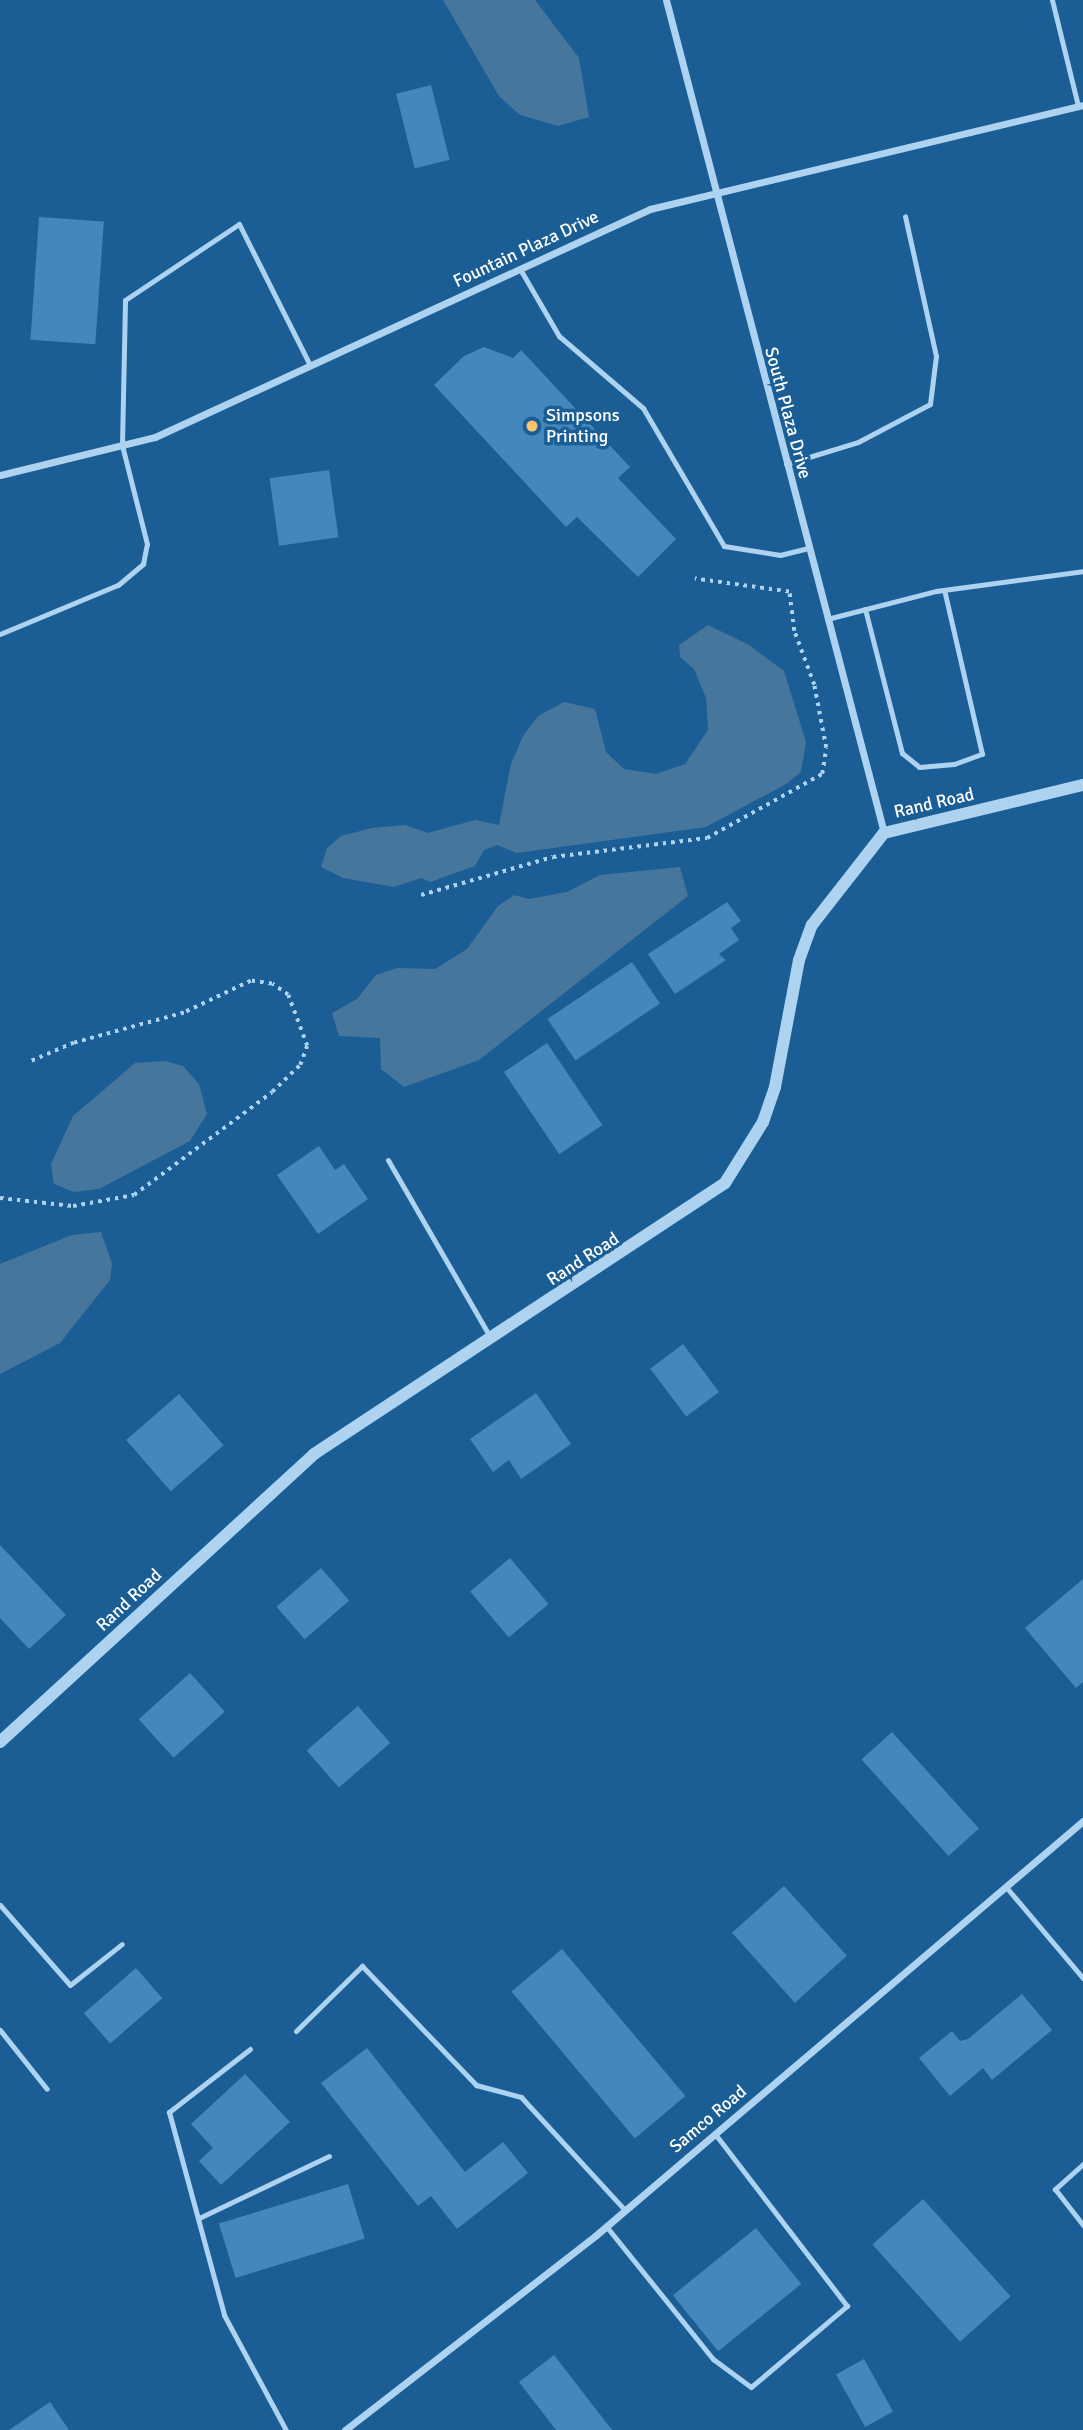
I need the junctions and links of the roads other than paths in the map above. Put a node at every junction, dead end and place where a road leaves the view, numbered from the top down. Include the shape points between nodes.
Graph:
1 (666, 0) edge
2 (1052, 0) edge
3 (1081, 106) edge
4 (714, 196) junction
5 (905, 216) dead end
6 (520, 269) junction
7 (310, 365) junction
8 (122, 445) junction
9 (786, 464) junction
10 (0, 475) edge
11 (808, 548) junction
12 (1083, 571) edge
13 (944, 590) junction
14 (865, 609) junction
15 (827, 619) junction
16 (0, 634) edge
17 (1083, 785) edge
18 (884, 833) junction
19 (388, 1160) dead end
20 (491, 1340) junction
21 (0, 1742) edge
22 (1083, 1821) edge
23 (1006, 1887) junction
24 (0, 1905) edge
25 (122, 1944) dead end
26 (1083, 1978) edge
27 (0, 2030) edge
28 (296, 2031) dead end
29 (250, 2049) dead end
30 (47, 2089) dead end
31 (715, 2134) junction
32 (329, 2156) dead end
33 (1083, 2164) edge
34 (625, 2210) junction
35 (198, 2218) junction
36 (1083, 2225) edge
37 (606, 2226) junction
38 (286, 2430) edge
39 (345, 2430) edge

1 - 4 street, South Plaza Drive
2 - 3 lane
3 - 4 street, Fountain Plaza Drive
4 - 6 street, Fountain Plaza Drive via 650,209
4 - 9 street, South Plaza Drive
5 - 9 lane via 936,356 930,404 858,442
6 - 7 street, Fountain Plaza Drive
6 - 11 lane via 559,336 643,408 724,546 780,555
7 - 8 street, Fountain Plaza Drive via 155,437
7 - 8 lane via 239,224 125,300
8 - 10 street, Fountain Plaza Drive
8 - 16 lane via 147,544 143,564 118,585
9 - 11 street, South Plaza Drive
11 - 15 street, South Plaza Drive
12 - 13 lane
13 - 14 lane
13 - 14 lane via 982,754 954,764 919,768 902,753
14 - 15 lane
15 - 18 street, South Plaza Drive
17 - 18 street, Rand Road
18 - 20 street, Rand Road via 812,925 799,960 775,1087 763,1122 726,1183
19 - 20 lane
20 - 21 street, Rand Road via 314,1454
22 - 23 street, Samco Road
23 - 26 lane
23 - 31 street, Samco Road
24 - 25 lane via 71,1985
27 - 30 lane
28 - 34 lane via 362,1966 476,2085 521,2097
29 - 35 lane via 169,2112
31 - 34 street, Samco Road
31 - 37 lane via 847,2306 751,2387 713,2359
32 - 35 lane
33 - 36 lane via 1055,2189
34 - 37 street, Samco Road
35 - 38 lane via 224,2315
37 - 39 street, Samco Road

